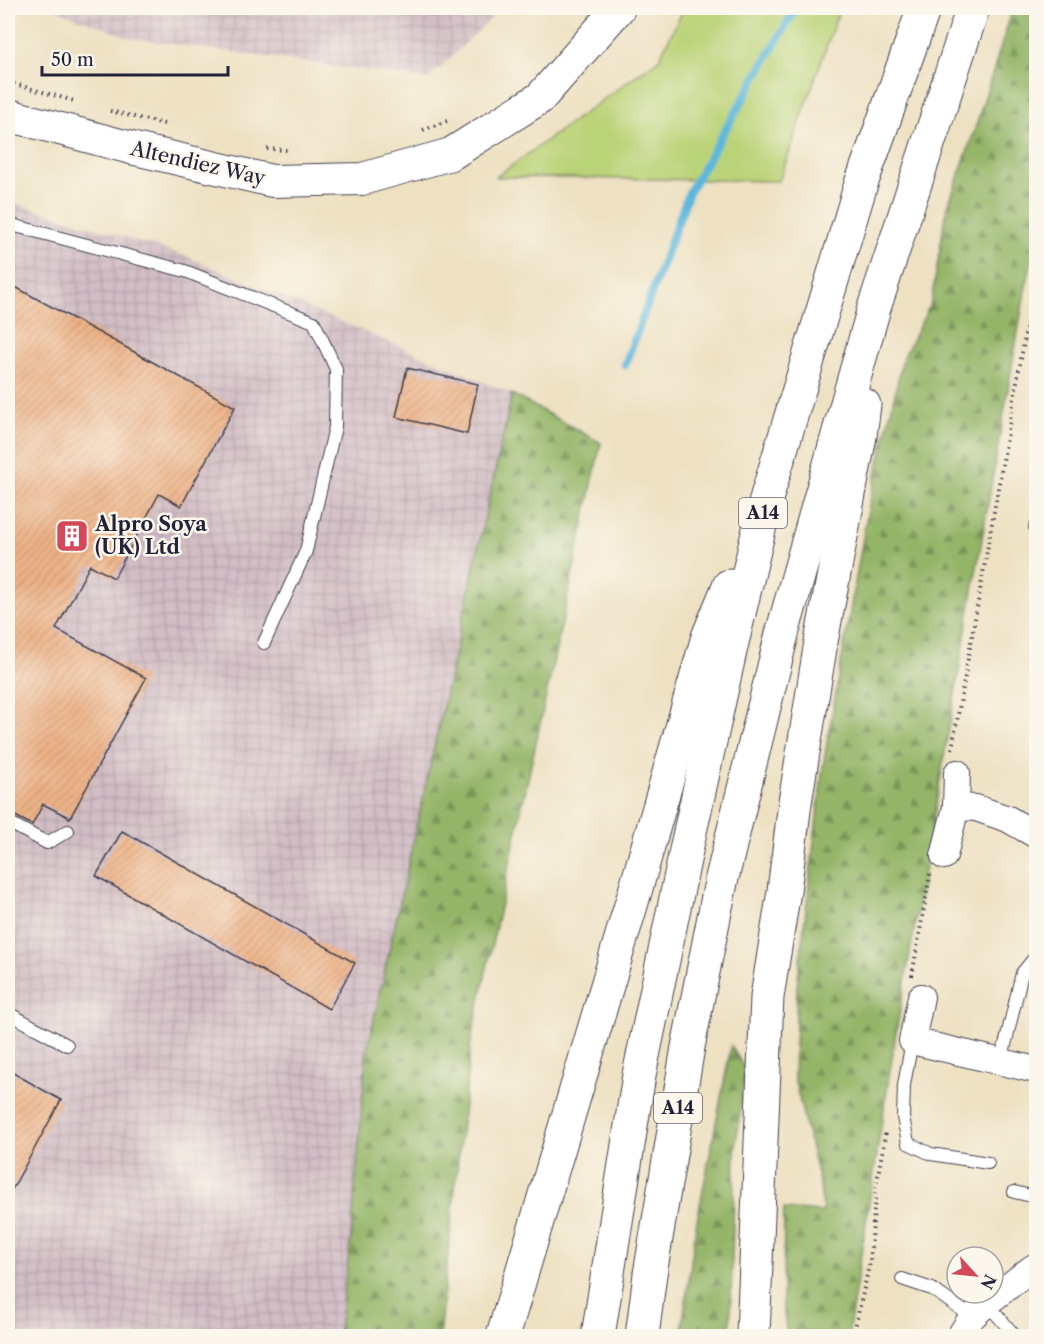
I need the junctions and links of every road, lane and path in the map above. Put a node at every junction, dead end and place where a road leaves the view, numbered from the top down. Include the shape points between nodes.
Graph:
1 (619, 8) edge
2 (924, 8) edge
3 (973, 8) edge
4 (8, 82) edge
5 (82, 103) dead end
6 (103, 109) dead end
7 (8, 114) edge
8 (449, 120) dead end
9 (174, 127) dead end
10 (414, 134) dead end
11 (261, 148) dead end
12 (294, 151) dead end
13 (8, 224) edge
14 (874, 308) junction
15 (767, 496) junction
16 (264, 643) dead end
17 (957, 773) dead end
18 (956, 807) junction
19 (8, 822) edge
20 (68, 831) dead end
21 (1036, 835) edge
22 (944, 856) dead end
23 (1036, 956) edge
24 (921, 997) dead end
25 (8, 1013) edge
26 (912, 1041) junction
27 (67, 1045) dead end
28 (1001, 1062) junction
29 (1036, 1070) edge
30 (988, 1163) dead end
31 (1014, 1192) dead end
32 (1036, 1197) edge
33 (1036, 1266) edge
34 (902, 1279) dead end
35 (973, 1319) edge
36 (503, 1336) edge
37 (598, 1336) edge
38 (642, 1336) edge
39 (753, 1336) edge
40 (1016, 1336) edge

1 - 7 street, Altendiez Way via 540,98 451,154 362,179 272,181
2 - 15 highway, A14 via 861,184
3 - 14 highway, A14
4 - 5 path
6 - 9 path
8 - 10 path
11 - 12 path
13 - 16 lane via 185,271 314,322 336,369 335,427 306,551
14 - 38 highway, A14 via 783,630 722,882 688,1047
14 - 39 highway via 860,436 821,642 767,997
15 - 36 highway via 708,637
15 - 37 highway, A14 via 639,1075
17 - 18 street
18 - 21 street via 976,808 1008,819
18 - 22 street
19 - 20 lane via 47,843
23 - 28 lane via 1022,973
24 - 26 street
25 - 27 lane
26 - 28 street
26 - 30 lane via 904,1084 903,1117 908,1143 931,1154
28 - 29 street
31 - 32 lane
33 - 35 street
34 - 35 lane via 932,1288
35 - 40 lane

